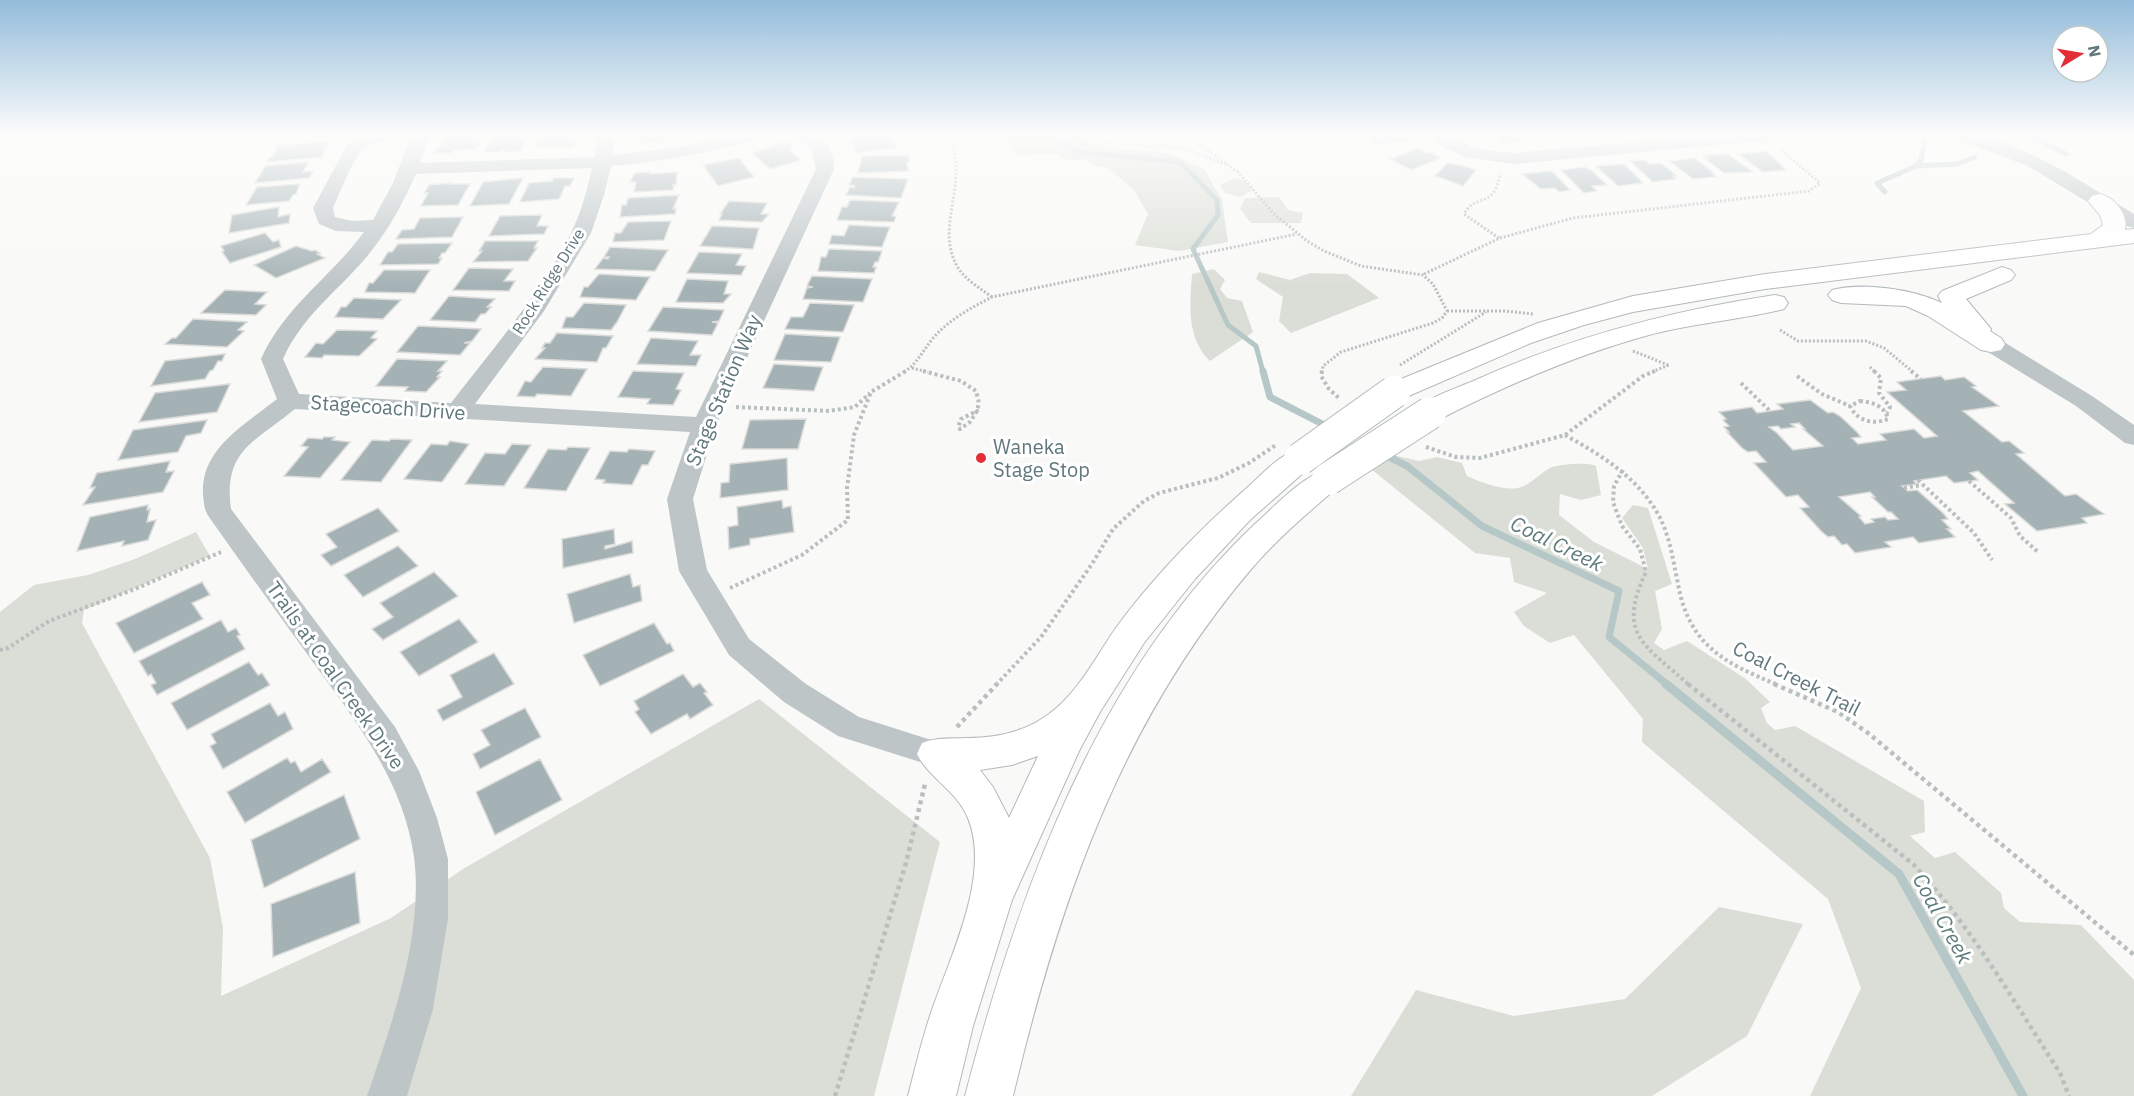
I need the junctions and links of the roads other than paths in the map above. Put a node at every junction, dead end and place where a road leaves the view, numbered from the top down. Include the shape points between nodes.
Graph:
1 (335, 185) edge
2 (402, 185) edge
3 (596, 185) edge
4 (817, 185) edge
5 (2073, 185) edge
6 (2100, 201) junction
7 (2134, 214) edge
8 (2134, 222) edge
9 (380, 226) junction
10 (2134, 236) edge
11 (2092, 241) junction
12 (2134, 258) edge
13 (2002, 275) junction
14 (1841, 295) junction
15 (1991, 344) junction
16 (290, 401) junction
17 (457, 412) junction
18 (708, 416) junction
19 (2134, 437) edge
20 (1302, 461) junction
21 (1087, 702) junction
22 (938, 755) junction
23 (990, 897) junction
24 (387, 1096) edge
25 (932, 1096) edge
26 (989, 1096) edge

1 - 9 street via 323,208 326,220 336,225
2 - 9 street, Stagecoach Drive
3 - 17 street, Rock Ridge Drive via 581,233 533,311
4 - 18 street, Stage Station Way
5 - 6 street
6 - 7 main road
6 - 8 street
6 - 11 main road via 2115,217 2116,225 2106,237
9 - 16 street, Stagecoach Drive via 279,339 272,359
10 - 11 main road
11 - 20 main road, bridge via 1711,290 1565,323 1395,380
12 - 13 main road
13 - 14 main road
13 - 15 main road via 1951,296
14 - 15 main road via 1904,298 1936,311
14 - 20 main road, bridge via 1739,309 1618,334 1540,360 1430,413
15 - 19 street via 2084,400
16 - 17 street, Stagecoach Drive
16 - 24 street, Trails at Coal Creek Drive via 238,444 221,464 215,487 218,511 384,736 404,768 420,817 430,858 430,925 411,1023
17 - 18 street, Stagecoach Drive
18 - 22 street, Stage Station Way via 680,500 693,571 739,647 795,693 849,727
20 - 21 main road via 1253,496 1194,557 1120,650
20 - 26 main road via 1284,516 1202,605 1158,668 1127,718 1083,805 1017,985
21 - 22 main road via 1071,719 1027,745 1000,752
21 - 23 main road
22 - 23 main road via 968,782 984,806 993,834 996,865
23 - 25 main road

